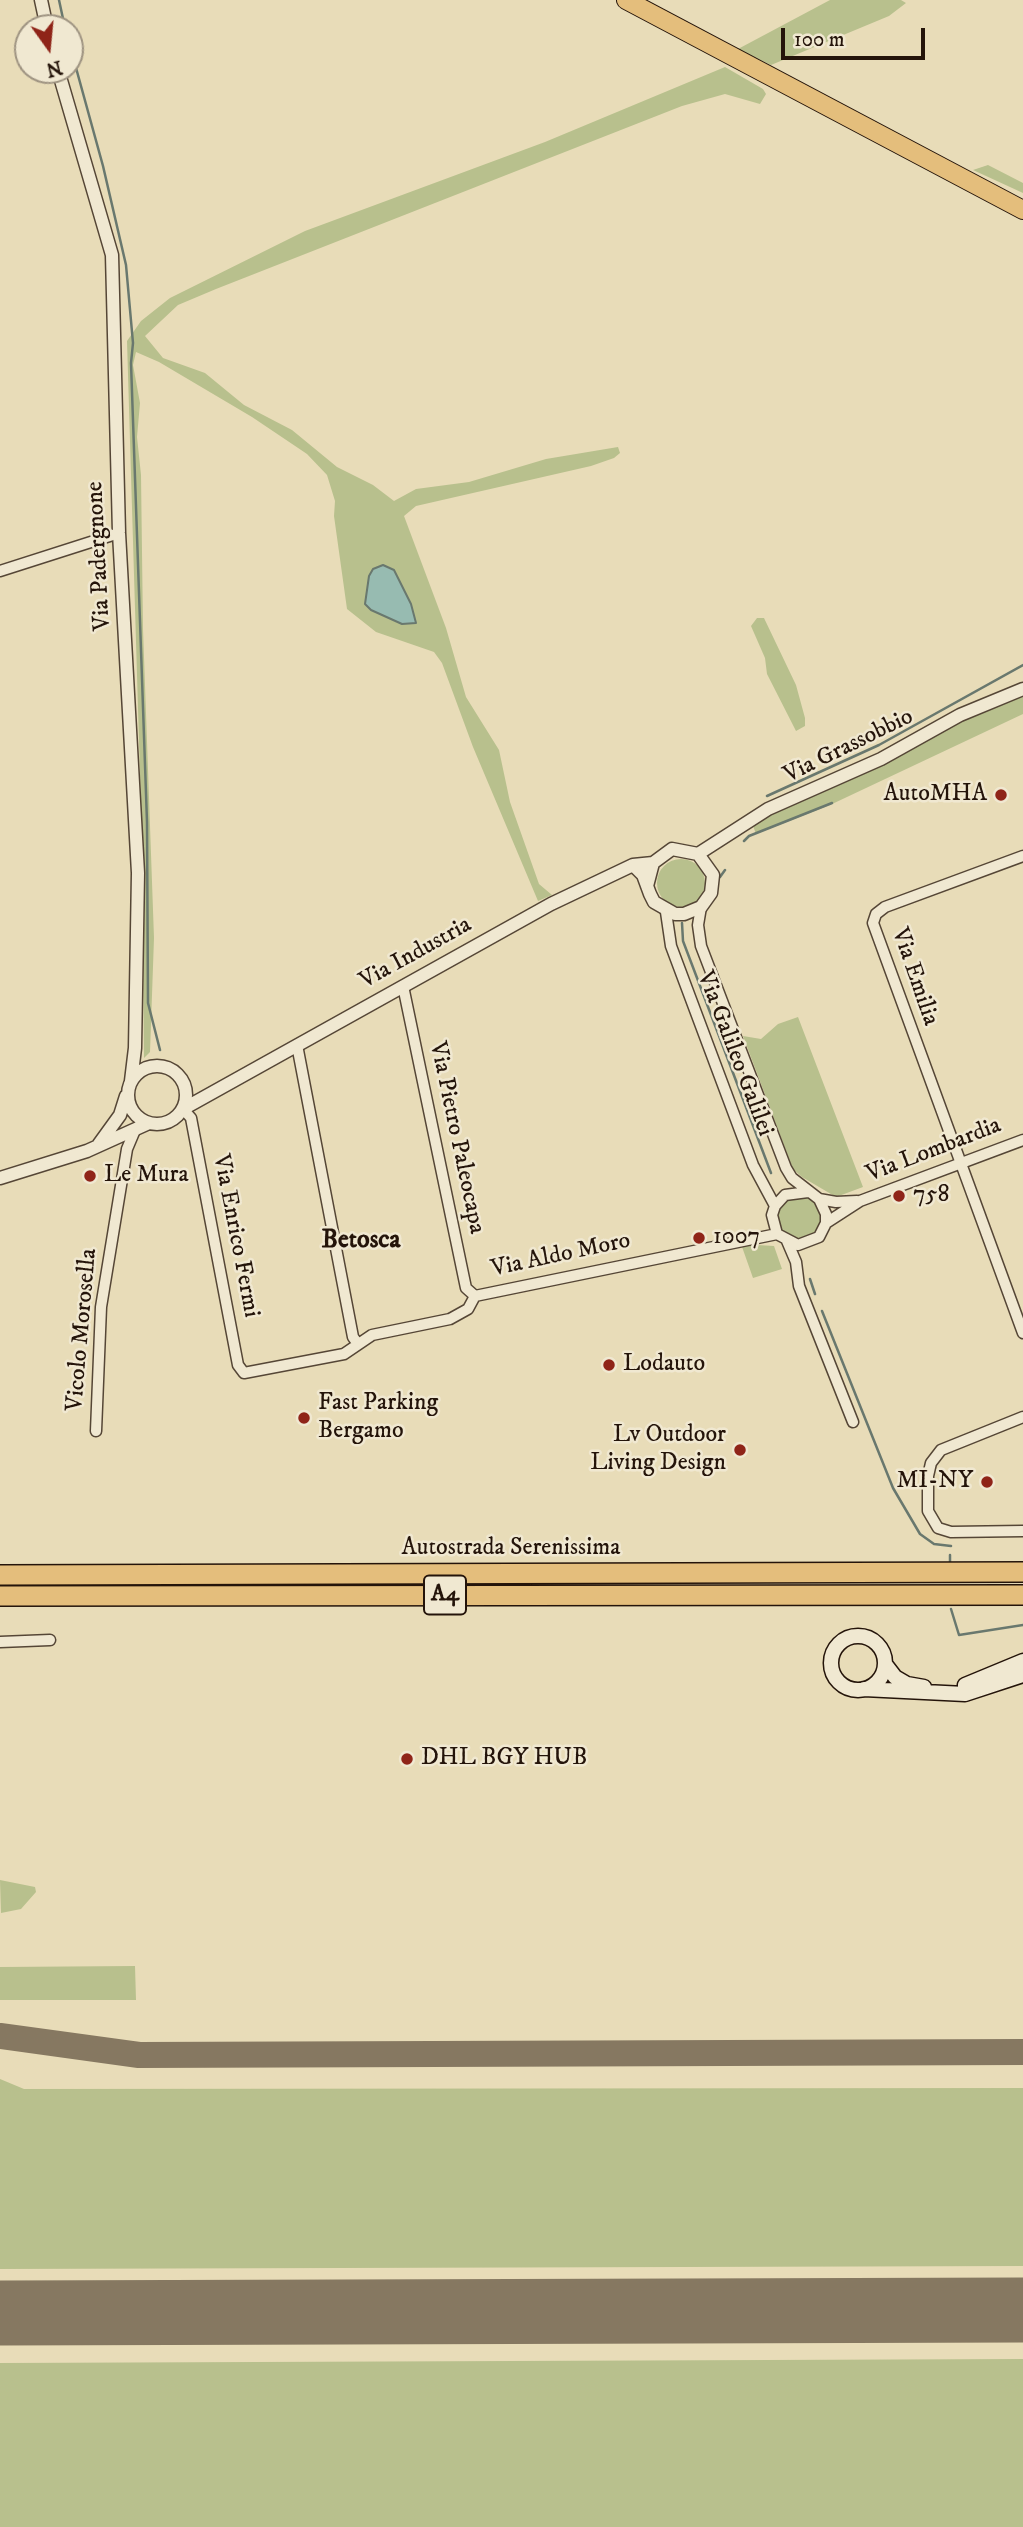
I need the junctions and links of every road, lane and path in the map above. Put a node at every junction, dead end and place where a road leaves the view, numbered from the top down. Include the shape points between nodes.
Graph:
1 (626, 0) edge
2 (62, 84) edge
3 (1023, 210) edge
4 (119, 533) junction
5 (0, 571) edge
6 (1023, 689) edge
7 (725, 839) junction
8 (698, 853) junction
9 (1023, 856) edge
10 (653, 863) junction
11 (632, 864) junction
12 (713, 875) junction
13 (647, 886) junction
14 (701, 907) junction
15 (666, 912) junction
16 (402, 986) junction
17 (296, 1045) junction
18 (135, 1048) junction
19 (158, 1066) junction
20 (183, 1083) junction
21 (223, 1087) junction
22 (129, 1088) junction
23 (183, 1109) junction
24 (120, 1115) junction
25 (149, 1123) junction
26 (130, 1132) junction
27 (1023, 1140) edge
28 (100, 1145) junction
29 (127, 1149) junction
30 (960, 1164) junction
31 (0, 1178) edge
32 (807, 1192) junction
33 (819, 1199) junction
34 (860, 1201) junction
35 (774, 1211) junction
36 (826, 1223) junction
37 (777, 1234) junction
38 (736, 1240) junction
39 (787, 1241) junction
40 (813, 1242) junction
41 (796, 1262) junction
42 (475, 1296) junction
43 (1023, 1334) edge
44 (358, 1345) junction
45 (244, 1373) joint
46 (1019, 1420) edge
47 (853, 1422) dead end
48 (96, 1432) dead end
49 (1023, 1531) edge
50 (1023, 1572) edge
51 (0, 1575) edge
52 (1023, 1595) edge
53 (0, 1596) edge
54 (50, 1640) dead end
55 (0, 1642) edge
56 (1023, 1661) edge
57 (885, 1664) junction
58 (1023, 1675) edge
59 (864, 1689) junction

1 - 3 highway
2 - 4 street, Via Padergnone via 112,255
4 - 5 street
4 - 18 street, Via Padergnone via 138,873
6 - 7 street, Via Grassobbio via 768,808
7 - 8 street, Via Grassobbio
7 - 12 street
8 - 10 street via 672,849
8 - 12 street
9 - 30 street, Via Emilia via 885,907 873,923
10 - 11 street, Via Industria
10 - 13 street
11 - 13 street
11 - 16 street, Via Industria
12 - 14 street via 711,893
13 - 15 street
14 - 15 street via 684,914
14 - 32 street via 701,946 786,1168
15 - 35 street, Via Galileo Galilei via 671,946
16 - 17 street, Via Industria
16 - 42 street, Via Pietro Paleocapa via 466,1287
17 - 21 street, Via Industria
17 - 44 street
18 - 19 street via 145,1062
18 - 22 street, Via Padergnone
19 - 20 street via 170,1069
19 - 22 street via 145,1068
20 - 21 street via 204,1089
20 - 23 street
21 - 23 street, Via Industria
22 - 24 street, Via Padergnone
22 - 25 street via 133,1112
23 - 25 street via 168,1122
23 - 45 street, Via Enrico Fermi via 191,1118 238,1365
24 - 26 street, Vicolo Morosella
24 - 28 street, Via Padergnone
25 - 26 street
26 - 28 street
26 - 29 street, Vicolo Morosella
27 - 30 street, Via Lombardia
28 - 29 street
28 - 31 street
29 - 48 street, Vicolo Morosella via 101,1307
30 - 34 street, Via Lombardia
30 - 43 street
32 - 33 street
32 - 35 street via 792,1192
33 - 34 street, Via Lombardia
33 - 36 street
34 - 36 street, Via Lombardia
35 - 37 street
35 - 38 street, Via Aldo Moro via 757,1232
36 - 40 street
37 - 38 street, Via Aldo Moro
37 - 39 street
38 - 42 street, Via Aldo Moro
39 - 40 street via 798,1245
39 - 41 street
40 - 41 street
41 - 47 street via 799,1286
42 - 44 street, Via Aldo Moro via 468,1309 450,1319 372,1335
44 - 45 street, Via Aldo Moro via 344,1354
46 - 49 street via 947,1446 935,1456 928,1469 928,1511 933,1524 944,1530
50 - 51 highway, Autostrada Serenissima / A4
52 - 53 highway, Autostrada Serenissima / A4
54 - 55 street
56 - 57 main road via 953,1687 907,1684
57 - 59 main road via 880,1678
57 - 59 main road via 878,1645 866,1637 851,1637 839,1644 831,1662 835,1676 845,1686
58 - 59 main road via 965,1694

